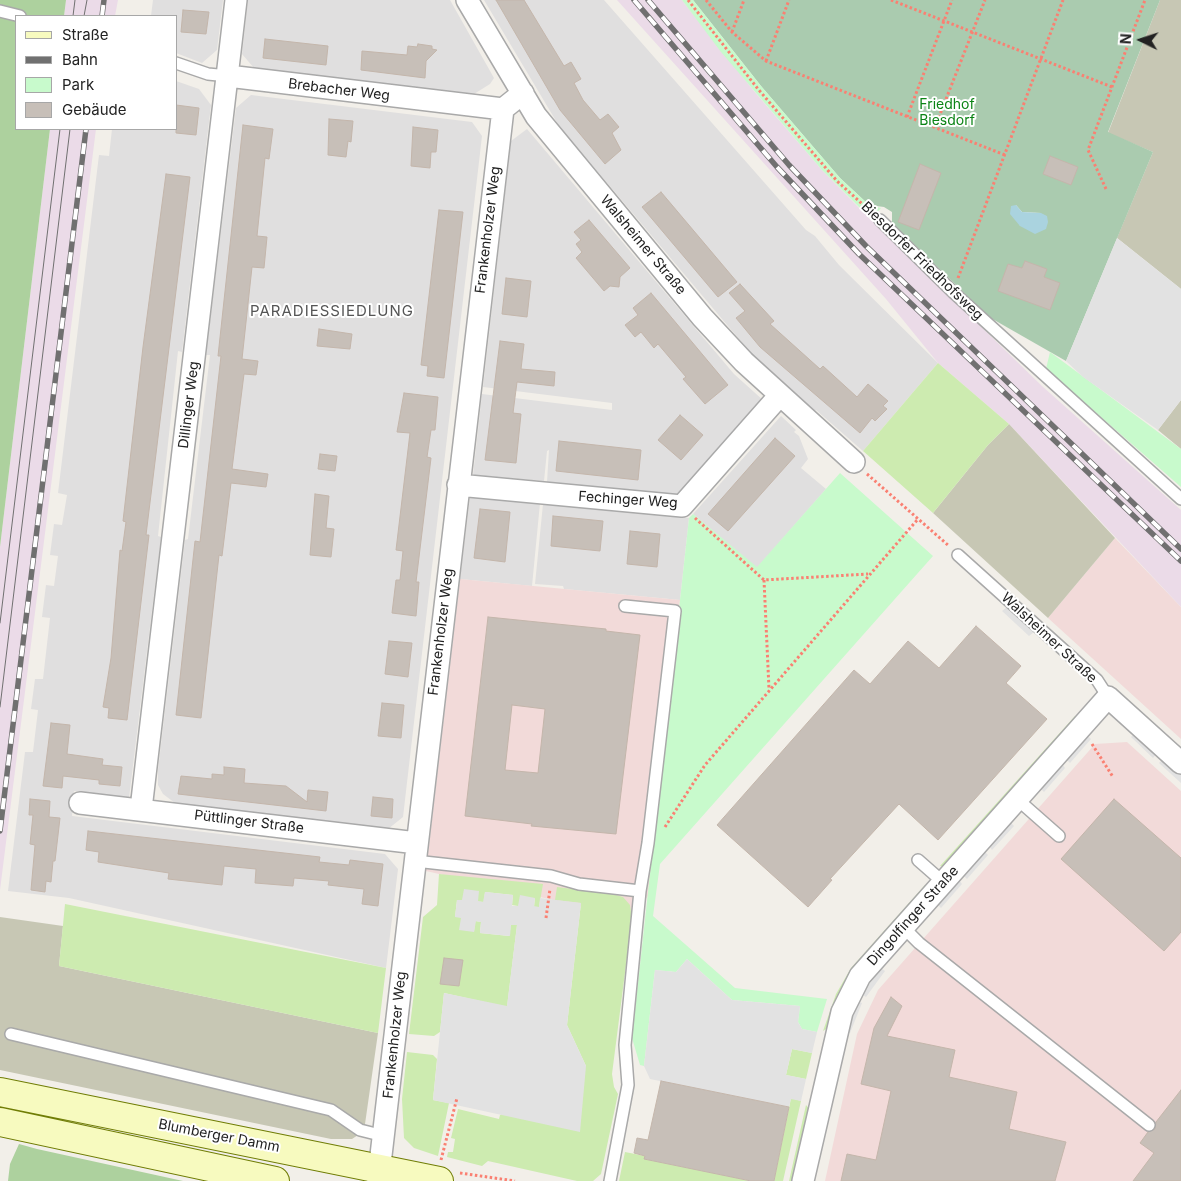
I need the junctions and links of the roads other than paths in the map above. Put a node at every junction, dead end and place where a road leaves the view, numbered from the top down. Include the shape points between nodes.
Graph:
1 (236, 0) edge
2 (467, 0) edge
3 (0, 11) edge
4 (16, 15) edge
5 (178, 64) edge
6 (228, 76) junction
7 (522, 93) junction
8 (503, 109) junction
9 (880, 220) road end
10 (780, 395) junction
11 (854, 462) road end
12 (458, 484) junction
13 (1181, 499) edge
14 (958, 555) road end
15 (625, 606) dead end
16 (1108, 697) junction
17 (1181, 763) edge
18 (1018, 799) junction
19 (80, 803) dead end
20 (141, 809) junction
21 (1059, 836) dead end
22 (416, 852) junction
23 (918, 860) dead end
24 (943, 882) junction
25 (640, 891) junction
26 (903, 927) junction
27 (11, 1034) dead end
28 (0, 1092) edge
29 (0, 1122) edge
30 (1149, 1125) dead end
31 (384, 1136) junction
32 (445, 1172) edge
33 (379, 1175) edge
34 (275, 1181) edge
35 (610, 1181) edge
36 (803, 1181) edge

1 - 6 street, Dillinger Weg
2 - 7 street, Walsheimer Straße
3 - 4 lane
5 - 6 lane, Brebacher Weg via 208,74
6 - 8 street, Brebacher Weg
6 - 20 street, Dillinger Weg
7 - 8 street
7 - 10 street, Walsheimer Straße via 536,116 702,317
8 - 12 street, Frankenholzer Weg
9 - 13 lane, Biesdorfer Friedhofsweg via 953,292
10 - 11 street, Walsheimer Straße
10 - 12 street, Fechinger Weg via 682,506
12 - 22 street, Frankenholzer Weg
14 - 16 lane, Walsheimer Straße via 1097,680
15 - 25 lane via 675,611
16 - 17 street, Walsheimer Straße
16 - 18 street, Dingolfinger Straße
18 - 21 lane
18 - 24 street, Dingolfinger Straße
19 - 20 street, Püttlinger Straße
20 - 22 street, Püttlinger Straße
22 - 25 lane via 579,884
22 - 31 street, Frankenholzer Weg
23 - 24 lane
24 - 26 street, Dingolfinger Straße
25 - 35 lane via 625,1045 628,1085
26 - 30 lane
26 - 36 street, Dingolfinger Straße via 860,976 842,1012
27 - 31 lane via 331,1110 360,1130
28 - 33 main road, Blumberger Damm
29 - 34 main road
31 - 33 street, Frankenholzer Weg
32 - 33 main road, Blumberger Damm

